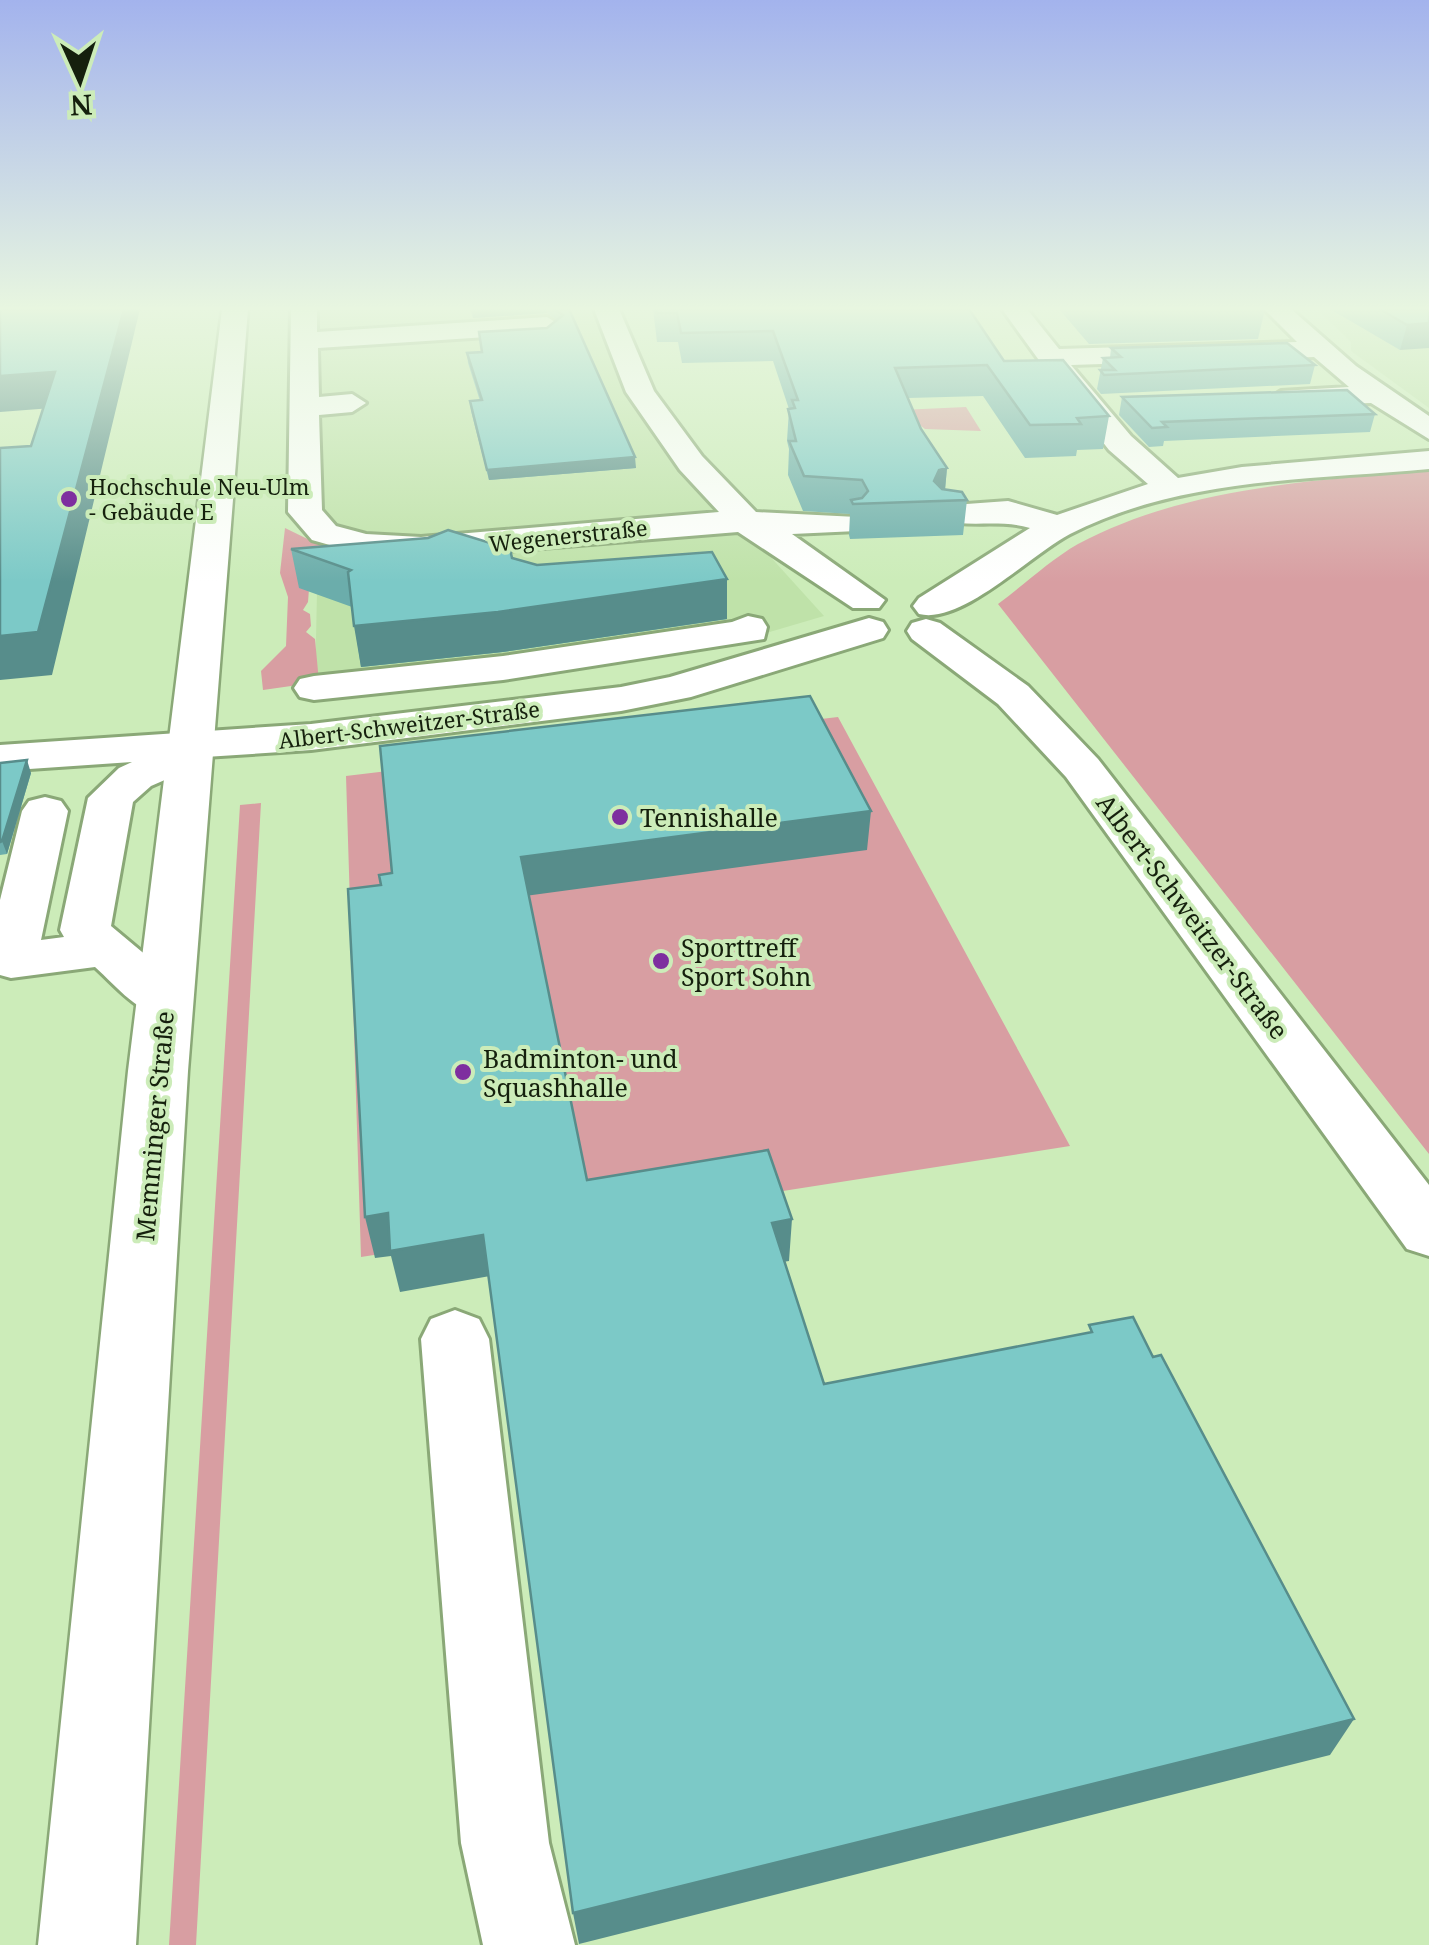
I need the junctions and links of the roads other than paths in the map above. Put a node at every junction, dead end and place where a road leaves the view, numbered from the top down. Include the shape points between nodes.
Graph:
1 (226, 400) edge
2 (311, 400) edge
3 (660, 400) edge
4 (1085, 400) edge
5 (1384, 400) edge
6 (352, 403) dead end
7 (313, 425) junction
8 (1429, 430) edge
9 (1264, 446) dead end
10 (1429, 460) edge
11 (1244, 478) junction
12 (1172, 490) junction
13 (953, 516) edge
14 (844, 521) dead end
15 (762, 524) junction
16 (1059, 526) junction
17 (868, 615) junction
18 (929, 618) junction
19 (314, 688) dead end
20 (509, 689) junction
21 (191, 740) junction
22 (0, 754) edge
23 (45, 811) dead end
24 (110, 948) junction
25 (165, 1000) junction
26 (1429, 1231) edge
27 (455, 1338) dead end
28 (87, 1945) edge
29 (529, 1945) edge

1 - 21 main road, Memminger Straße
2 - 7 street, Wegenerstraße
3 - 15 street via 679,432
4 - 12 street
5 - 8 street
6 - 7 street
7 - 15 street, Wegenerstraße via 306,512 322,534 362,546 533,543 619,526
9 - 11 street via 1206,450
10 - 11 street
11 - 12 street
12 - 16 street
13 - 16 street via 1026,515
14 - 15 street, Wegenerstraße
15 - 17 street
16 - 18 street
17 - 18 street, Albert-Schweitzer-Straße via 894,635
17 - 20 street, Albert-Schweitzer-Straße via 746,646 677,688
18 - 26 street, Albert-Schweitzer-Straße via 1014,694 1082,768
19 - 20 street
20 - 21 street, Albert-Schweitzer-Straße
21 - 22 street
21 - 24 street via 111,798 84,930
21 - 25 main road, Memminger Straße
23 - 24 street via 11,961
24 - 25 street
25 - 28 main road, Memminger Straße
27 - 29 street via 506,1843

